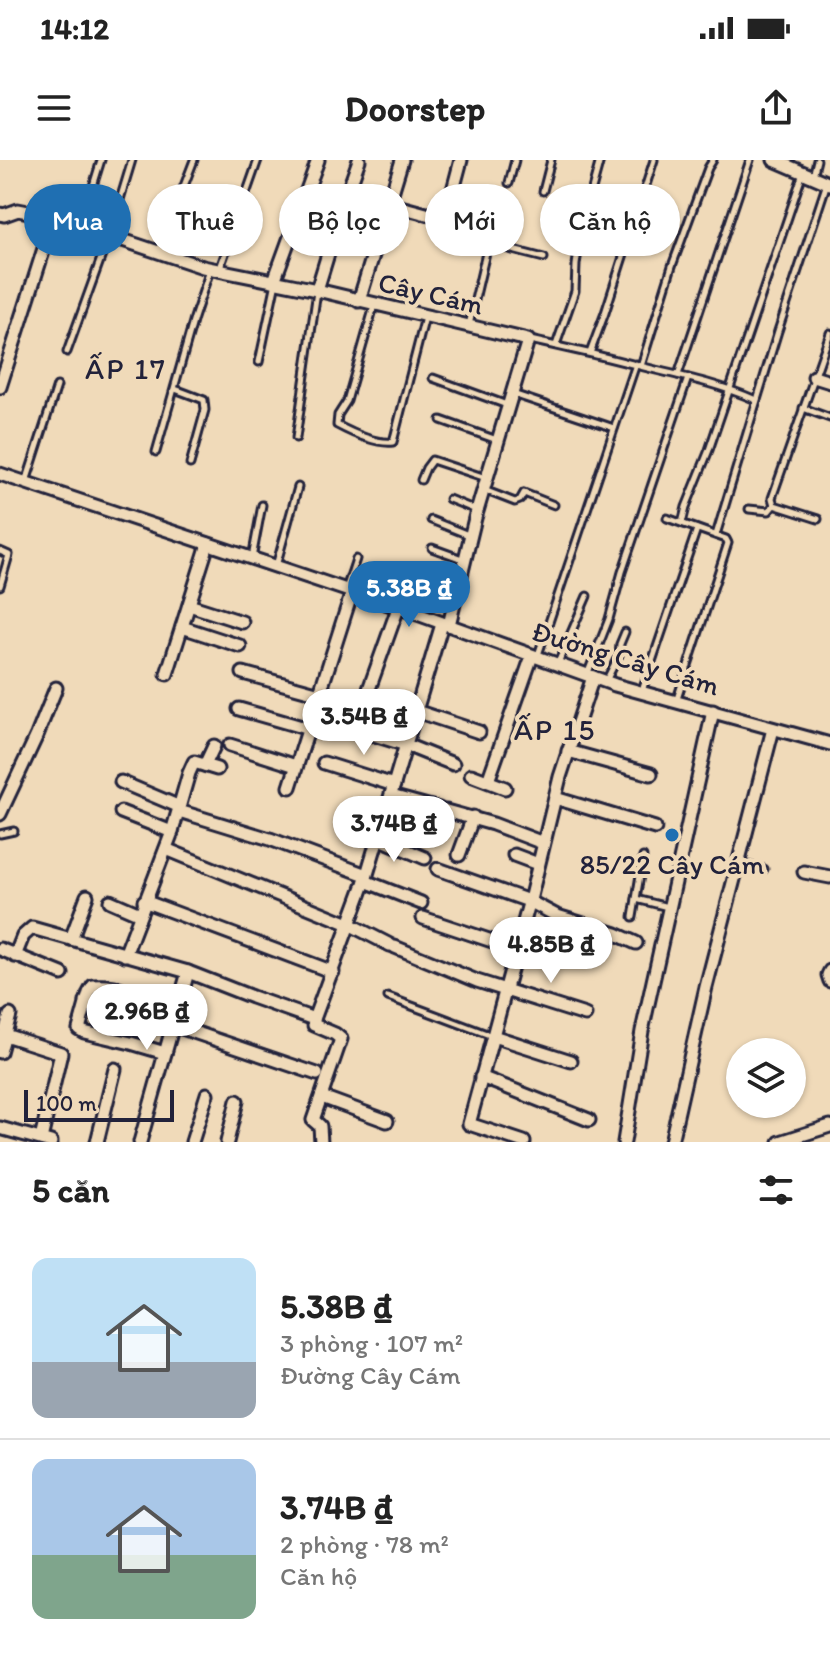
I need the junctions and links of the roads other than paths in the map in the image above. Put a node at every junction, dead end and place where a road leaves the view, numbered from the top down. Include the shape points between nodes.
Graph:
1 (101, 160) edge
2 (132, 160) edge
3 (194, 160) edge
4 (258, 160) edge
5 (318, 160) edge
6 (359, 160) edge
7 (402, 160) edge
8 (461, 160) edge
9 (515, 160) edge
10 (551, 160) edge
11 (600, 160) edge
12 (654, 160) edge
13 (713, 160) edge
14 (750, 160) edge
15 (774, 160) edge
16 (817, 160) edge
17 (808, 174) junction
18 (509, 183) dead end
19 (829, 183) edge
20 (94, 184) edge
21 (125, 184) edge
22 (185, 184) edge
23 (395, 184) edge
24 (545, 184) edge
25 (24, 211) edge
26 (409, 211) edge
27 (0, 214) edge
28 (524, 253) edge
29 (42, 256) edge
30 (102, 256) edge
31 (171, 256) edge
32 (373, 256) edge
33 (486, 256) edge
34 (544, 258) dead end
35 (215, 270) junction
36 (275, 282) junction
37 (317, 290) junction
38 (359, 301) junction
39 (374, 304) junction
40 (425, 316) junction
41 (468, 326) junction
42 (830, 333) edge
43 (528, 340) junction
44 (556, 345) junction
45 (67, 352) dead end
46 (589, 353) junction
47 (259, 362) dead end
48 (638, 365) junction
49 (677, 375) junction
50 (814, 377) junction
51 (433, 378) dead end
52 (688, 378) junction
53 (830, 382) edge
54 (57, 386) dead end
55 (0, 387) edge
56 (728, 388) junction
57 (175, 389) junction
58 (510, 400) junction
59 (756, 400) junction
60 (803, 408) junction
61 (830, 418) edge
62 (441, 420) dead end
63 (614, 428) junction
64 (296, 438) dead end
65 (497, 440) junction
66 (156, 452) dead end
67 (190, 464) dead end
68 (0, 474) edge
69 (421, 480) dead end
70 (26, 483) junction
71 (485, 484) junction
72 (298, 487) dead end
73 (449, 499) dead end
74 (262, 505) dead end
75 (554, 505) dead end
76 (774, 505) junction
77 (749, 509) dead end
78 (477, 511) junction
79 (667, 518) dead end
80 (818, 519) dead end
81 (431, 520) dead end
82 (682, 523) junction
83 (697, 529) junction
84 (716, 535) junction
85 (471, 536) junction
86 (208, 544) junction
87 (432, 548) dead end
88 (0, 551) edge
89 (252, 559) junction
90 (356, 559) dead end
91 (466, 560) junction
92 (275, 567) junction
93 (0, 586) edge
94 (349, 591) junction
95 (587, 596) dead end
96 (189, 605) junction
97 (398, 608) junction
98 (242, 622) dead end
99 (445, 624) junction
100 (182, 627) junction
101 (625, 632) dead end
102 (240, 646) dead end
103 (535, 657) junction
104 (558, 664) junction
105 (243, 673) dead end
106 (167, 674) dead end
107 (590, 676) junction
108 (606, 682) junction
109 (56, 688) dead end
110 (368, 692) dead end
111 (642, 692) junction
112 (320, 694) junction
113 (676, 702) junction
114 (239, 709) dead end
115 (416, 711) junction
116 (713, 711) junction
117 (313, 716) junction
118 (309, 729) junction
119 (773, 729) junction
120 (479, 732) dead end
121 (830, 744) edge
122 (230, 745) dead end
123 (406, 745) junction
124 (214, 746) dead end
125 (568, 751) junction
126 (324, 763) dead end
127 (453, 764) dead end
128 (296, 766) junction
129 (651, 774) dead end
130 (471, 775) dead end
131 (488, 781) junction
132 (121, 782) dead end
133 (290, 787) dead end
134 (505, 788) dead end
135 (393, 790) junction
136 (555, 798) junction
137 (179, 809) junction
138 (121, 812) dead end
139 (0, 814) edge
140 (473, 817) junction
141 (655, 828) dead end
142 (14, 831) dead end
143 (172, 832) junction
144 (0, 834) edge
145 (378, 838) junction
146 (543, 843) junction
147 (166, 849) junction
148 (459, 855) dead end
149 (514, 855) dead end
150 (643, 857) dead end
151 (425, 858) dead end
152 (738, 863) junction
153 (538, 864) junction
154 (438, 869) dead end
155 (764, 869) dead end
156 (804, 872) dead end
157 (830, 877) edge
158 (366, 878) junction
159 (87, 896) dead end
160 (636, 899) junction
161 (110, 901) dead end
162 (144, 901) junction
163 (529, 901) junction
164 (421, 903) dead end
165 (669, 908) junction
166 (140, 914) junction
167 (633, 917) dead end
168 (423, 918) dead end
169 (349, 924) junction
170 (71, 939) junction
171 (636, 943) dead end
172 (0, 949) edge
173 (516, 949) junction
174 (125, 955) junction
175 (15, 956) junction
176 (567, 960) dead end
177 (830, 971) edge
178 (188, 972) junction
179 (333, 972) junction
180 (62, 974) dead end
181 (830, 981) edge
182 (506, 989) junction
183 (388, 997) dead end
184 (86, 1001) junction
185 (136, 1001) dead end
186 (114, 1011) dead end
187 (10, 1015) dead end
188 (585, 1015) dead end
189 (314, 1019) junction
190 (173, 1025) junction
191 (5, 1035) junction
192 (493, 1036) junction
193 (0, 1052) edge
194 (165, 1053) junction
195 (571, 1061) dead end
196 (115, 1069) dead end
197 (317, 1074) dead end
198 (481, 1077) junction
199 (207, 1094) dead end
200 (322, 1097) junction
201 (237, 1101) dead end
202 (589, 1120) dead end
203 (387, 1121) dead end
204 (830, 1126) edge
205 (0, 1128) edge
206 (44, 1141) edge
207 (97, 1142) edge
208 (140, 1142) edge
209 (192, 1142) edge
210 (227, 1142) edge
211 (321, 1142) edge
212 (524, 1142) edge
213 (624, 1142) edge
214 (671, 1142) edge
215 (780, 1142) edge

1 - 20 lane
2 - 21 lane
3 - 22 lane
4 - 35 lane
5 - 36 street
6 - 37 street
7 - 23 street
8 - 26 street via 444,224
9 - 18 lane
10 - 24 lane
11 - 44 lane via 581,230 575,291
12 - 46 lane
13 - 48 lane
14 - 49 lane
15 - 17 street
16 - 17 lane
17 - 19 street
17 - 56 lane
19 - 59 lane
25 - 27 street, Cây Cám
28 - 34 lane
29 - 55 street
30 - 45 lane
31 - 35 street, Cây Cám
32 - 38 street
33 - 41 lane
35 - 36 street, Cây Cám
35 - 57 lane via 194,318
36 - 37 street, Cây Cám
36 - 47 lane
37 - 38 street, Cây Cám
37 - 64 lane
38 - 39 street, Cây Cám
39 - 40 street, Cây Cám
39 - 40 lane via 337,425 385,443 393,442
40 - 41 street, Cây Cám
41 - 43 street, Cây Cám
42 - 50 lane
43 - 44 lane
43 - 58 street
44 - 46 lane
46 - 48 lane
48 - 49 lane
48 - 63 lane
49 - 52 lane
50 - 53 street
50 - 60 lane
51 - 58 lane
52 - 56 lane
52 - 107 lane
54 - 70 lane
56 - 59 lane
56 - 82 lane
57 - 66 lane
57 - 67 lane via 204,400
58 - 63 lane
58 - 65 street
59 - 84 lane
60 - 61 lane
60 - 76 lane
62 - 65 lane
63 - 103 lane
65 - 71 street
68 - 70 street, Đường Cây Cám
69 - 71 lane via 432,460
70 - 86 street, Đường Cây Cám
71 - 75 lane via 515,502 524,493
71 - 78 street
72 - 92 lane
73 - 78 lane
74 - 89 lane
76 - 77 lane via 769,511
76 - 80 lane
78 - 85 street
79 - 82 lane
81 - 85 lane
82 - 83 lane
83 - 84 lane
83 - 111 lane
84 - 113 lane via 728,543
85 - 91 street
86 - 89 street, Đường Cây Cám
86 - 96 street
87 - 91 lane
88 - 93 lane via 9,555
89 - 92 street, Đường Cây Cám
90 - 94 lane
91 - 99 street
92 - 94 street, Đường Cây Cám
94 - 97 street, Đường Cây Cám
94 - 112 street
95 - 104 lane
96 - 98 street
96 - 100 street
97 - 99 street, Đường Cây Cám
97 - 110 street
99 - 103 street, Đường Cây Cám
99 - 115 street
100 - 102 street
100 - 106 street
101 - 108 lane
103 - 104 street, Đường Cây Cám
103 - 131 street
104 - 107 street, Đường Cây Cám
105 - 112 street
107 - 108 street, Đường Cây Cám
107 - 125 street
108 - 111 street, Đường Cây Cám
109 - 139 street
111 - 113 street, Đường Cây Cám
112 - 117 street
113 - 116 street, Đường Cây Cám
114 - 118 street
115 - 120 street
115 - 123 street
116 - 119 street, Đường Cây Cám
116 - 165 street
117 - 118 street
117 - 123 street
118 - 128 street
119 - 121 street, Đường Cây Cám
119 - 152 street
122 - 128 street
123 - 127 street
123 - 135 street
124 - 137 street via 211,767 194,762
125 - 129 street
125 - 136 street
126 - 135 street
128 - 133 street
130 - 131 street
131 - 134 street
132 - 137 street
135 - 140 street
135 - 145 street
136 - 141 street
136 - 146 street
137 - 143 street
137 - 158 street
138 - 143 street
140 - 146 street
140 - 148 street
142 - 144 lane
143 - 147 street
145 - 151 street
145 - 158 street
146 - 153 street
147 - 162 street
147 - 169 street
149 - 153 street
150 - 160 lane
152 - 155 lane
152 - 214 street
153 - 163 street
154 - 163 street
156 - 157 street
158 - 164 street
158 - 169 street
159 - 170 street
160 - 165 lane
160 - 167 lane
161 - 166 street
162 - 166 street
162 - 179 street
163 - 171 street
163 - 173 street
165 - 213 street
166 - 174 street
168 - 173 street
169 - 179 street
169 - 182 street
170 - 174 street
170 - 175 street via 32,928
172 - 175 street
173 - 176 street
173 - 182 street
174 - 178 street
175 - 180 street
177 - 181 street
178 - 189 street
178 - 190 street
179 - 189 street
182 - 188 street
182 - 192 street
183 - 192 lane
184 - 185 street via 93,986 103,985 128,991
184 - 186 street
184 - 194 street via 79,1029
187 - 191 street
189 - 200 street via 314,1025 341,1039
190 - 194 street
190 - 197 street
191 - 193 street
191 - 206 street via 61,1053
192 - 195 street
192 - 198 street
194 - 208 street
196 - 207 street
198 - 202 street
198 - 212 street via 469,1124
199 - 209 street
200 - 203 street
200 - 211 street via 313,1120 320,1126
201 - 210 street
204 - 215 street
205 - 206 street

